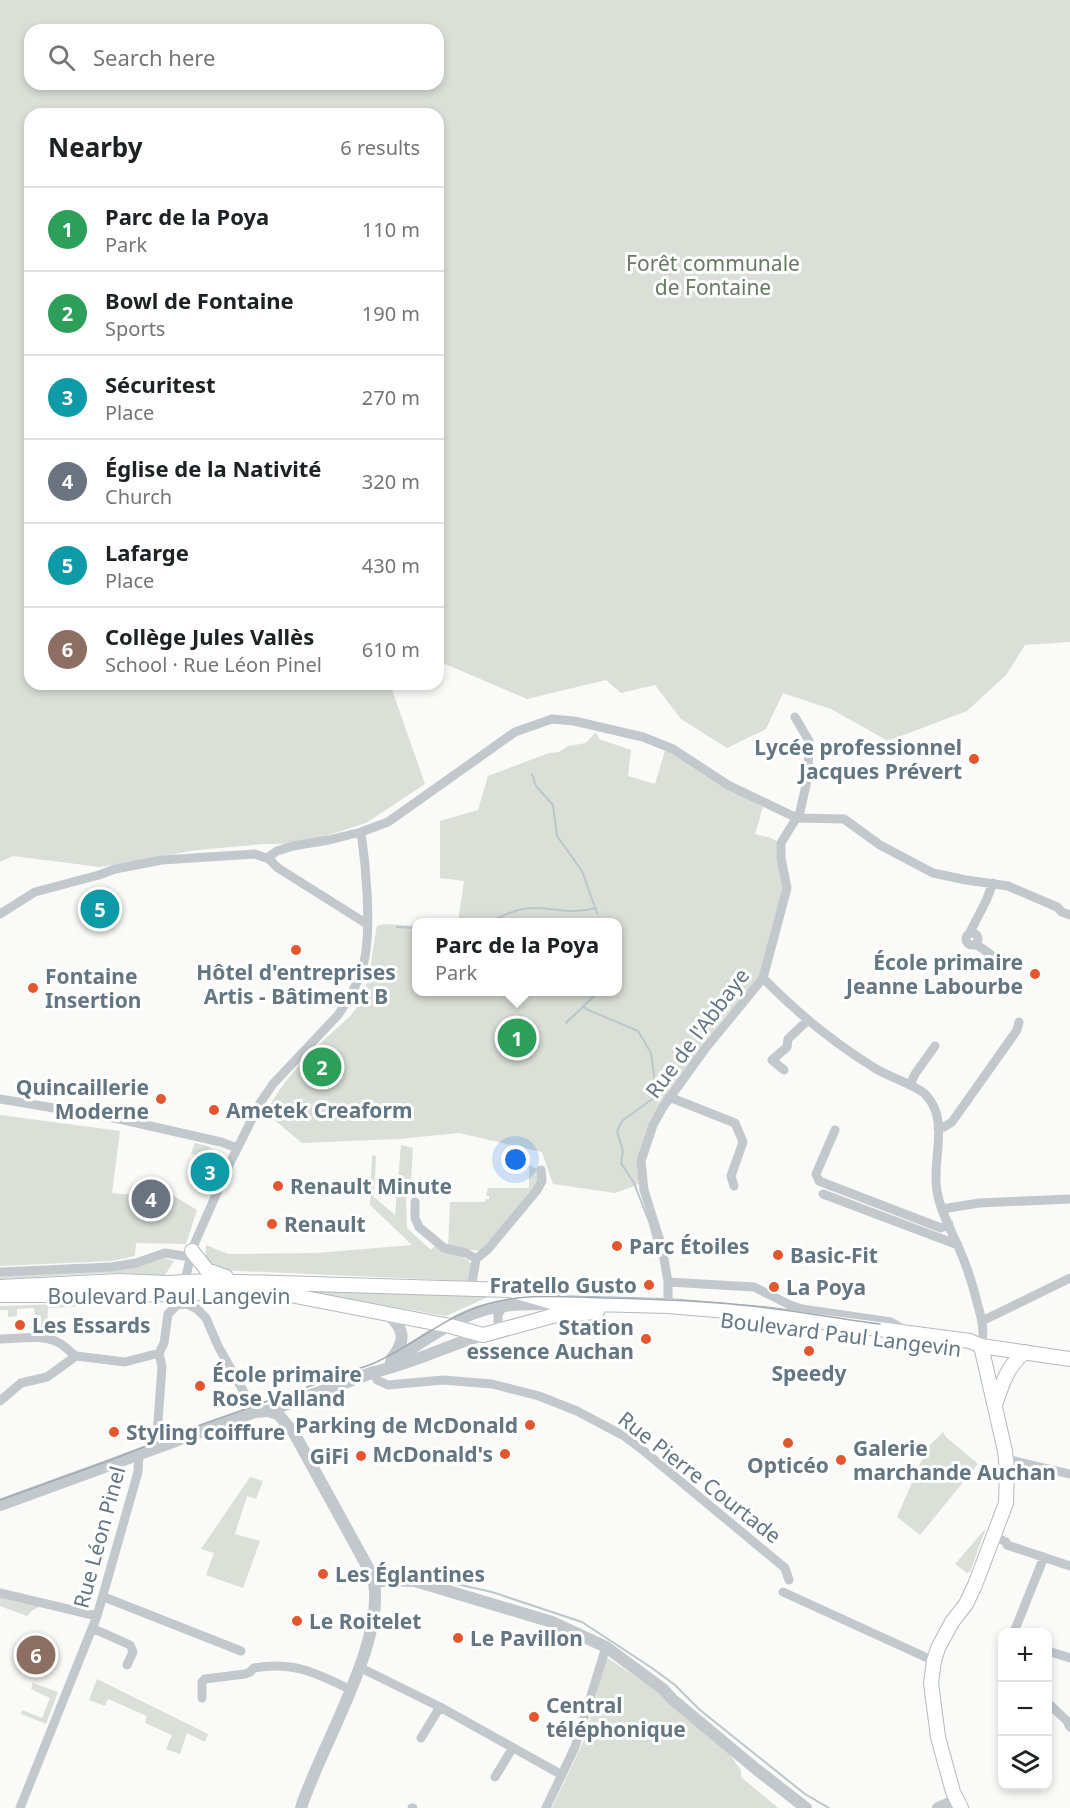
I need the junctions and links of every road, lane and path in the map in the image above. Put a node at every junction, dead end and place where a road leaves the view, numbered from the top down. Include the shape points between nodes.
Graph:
1 (795, 717) dead end
2 (797, 818) junction
3 (361, 832) junction
4 (267, 858) junction
5 (993, 883) junction
6 (0, 914) edge
7 (1070, 915) edge
8 (367, 924) junction
9 (998, 960) dead end
10 (763, 978) junction
11 (808, 1020) junction
12 (1019, 1022) dead end
13 (935, 1046) dead end
14 (772, 1060) junction
15 (762, 1065) dead end
16 (784, 1070) dead end
17 (910, 1085) junction
18 (669, 1097) junction
19 (0, 1099) edge
20 (938, 1128) junction
21 (835, 1130) dead end
22 (237, 1148) junction
23 (541, 1170) dead end
24 (734, 1186) dead end
25 (823, 1194) dead end
26 (1070, 1199) edge
27 (415, 1202) dead end
28 (942, 1209) junction
29 (949, 1224) junction
30 (958, 1245) junction
31 (191, 1254) junction
32 (476, 1259) junction
33 (0, 1272) edge
34 (1070, 1278) edge
35 (245, 1282) junction
36 (668, 1282) junction
37 (0, 1287) edge
38 (471, 1289) junction
39 (487, 1290) junction
40 (184, 1293) junction
41 (0, 1295) edge
42 (555, 1303) junction
43 (524, 1304) junction
44 (504, 1306) junction
45 (661, 1309) junction
46 (387, 1313) junction
47 (982, 1321) junction
48 (518, 1325) junction
49 (450, 1326) junction
50 (503, 1328) junction
51 (903, 1333) junction
52 (483, 1335) junction
53 (0, 1339) edge
54 (981, 1346) junction
55 (1025, 1352) junction
56 (159, 1353) junction
57 (76, 1356) junction
58 (1070, 1359) edge
59 (389, 1363) junction
60 (374, 1372) junction
61 (0, 1401) edge
62 (290, 1403) junction
63 (994, 1407) junction
64 (262, 1412) junction
65 (294, 1434) junction
66 (302, 1446) junction
67 (156, 1448) junction
68 (139, 1455) junction
69 (1006, 1459) junction
70 (1070, 1474) edge
71 (0, 1505) edge
72 (992, 1541) junction
73 (1044, 1557) junction
74 (1070, 1566) edge
75 (789, 1580) dead end
76 (374, 1583) junction
77 (783, 1592) dead end
78 (0, 1593) edge
79 (104, 1597) junction
80 (97, 1616) junction
81 (92, 1628) junction
82 (1016, 1628) edge
83 (606, 1647) junction
84 (241, 1651) dead end
85 (1052, 1653) edge
86 (1070, 1658) edge
87 (934, 1661) junction
88 (127, 1665) dead end
89 (359, 1667) junction
90 (351, 1690) junction
91 (202, 1698) dead end
92 (440, 1707) junction
93 (1052, 1708) edge
94 (1070, 1727) edge
95 (421, 1738) dead end
96 (512, 1749) junction
97 (562, 1776) junction
98 (495, 1777) dead end
99 (959, 1804) edge
100 (20, 1808) edge
101 (301, 1808) edge
102 (546, 1808) edge
103 (806, 1808) edge
104 (938, 1808) edge

1 - 2 street, Rue de l'Abbaye via 810,746 808,776
2 - 3 street via 728,785 673,749 643,737 552,719 515,732 388,822
2 - 5 street via 844,819 880,845 933,873
2 - 10 street, Rue de l'Abbaye via 781,843 787,888
3 - 4 street via 277,850
3 - 8 street
4 - 6 street via 255,854 193,857 115,869 35,892
4 - 8 street
5 - 7 street
5 - 9 street via 966,937 967,943 976,944
8 - 22 street via 365,958 345,1005 273,1084
10 - 11 street
10 - 18 street, Rue de l'Abbaye
11 - 14 street
11 - 17 street via 871,1066
12 - 20 street via 952,1122
13 - 17 street
14 - 15 street
14 - 16 street
17 - 20 street via 931,1101
18 - 24 street via 735,1123 743,1142 731,1176
18 - 36 street, Rue de l'Abbaye via 644,1147 640,1170 661,1239
19 - 22 street via 119,1119
20 - 28 street via 936,1190
21 - 29 street via 816,1174 819,1181 941,1228
22 - 31 street
23 - 32 street via 543,1181 537,1190
25 - 30 street
26 - 28 street via 979,1203
27 - 32 street via 419,1227 444,1248
28 - 29 street
29 - 30 street
30 - 47 street via 972,1279
31 - 33 street, Boulevard Paul Langevin via 165,1253 111,1267
31 - 35 main road via 207,1270
31 - 40 street
32 - 38 street
34 - 47 street
35 - 38 main road, Boulevard Paul Langevin
35 - 40 main road, Boulevard Paul Langevin
36 - 45 street, Rue de l'Abbaye
36 - 51 street, Boulevard Paul Langevin via 754,1287 802,1309 891,1322
37 - 40 main road, Boulevard Paul Langevin via 119,1281
38 - 39 main road, Boulevard Paul Langevin
39 - 42 main road, Boulevard Paul Langevin via 510,1290
39 - 43 street, Boulevard Paul Langevin
40 - 41 main road, Boulevard Paul Langevin
40 - 46 main road, Boulevard Paul Langevin via 290,1295
40 - 56 street via 168,1314
40 - 64 street via 206,1318 218,1346
42 - 43 street
42 - 45 main road, Boulevard Paul Langevin
43 - 44 street
43 - 48 street
44 - 49 street via 482,1310
44 - 50 street via 498,1314
45 - 48 main road, Boulevard Paul Langevin via 555,1315
45 - 51 main road, Boulevard Paul Langevin via 764,1314
45 - 54 main road, Boulevard Paul Langevin via 974,1351
46 - 49 main road, Boulevard Paul Langevin
46 - 59 street via 399,1324 402,1337
47 - 54 street
48 - 50 main road, Boulevard Paul Langevin
49 - 52 main road, Boulevard Paul Langevin
49 - 59 street
50 - 52 main road, Boulevard Paul Langevin
51 - 54 main road, Boulevard Paul Langevin via 970,1341
52 - 60 street
53 - 57 street via 39,1337 63,1345
54 - 55 main road
54 - 63 main road
55 - 58 main road
55 - 63 main road via 1011,1364
56 - 57 street via 125,1362
56 - 67 street via 162,1367
57 - 61 street via 46,1377 21,1383
59 - 60 street
60 - 62 street
60 - 75 street, Rue Pierre Courtade via 377,1380 388,1385 443,1380 492,1384 577,1411 624,1436 673,1473 785,1568
62 - 64 street
62 - 65 street via 289,1421
63 - 69 main road
64 - 65 street via 278,1414
64 - 66 street
64 - 67 street
65 - 66 street
66 - 76 street
67 - 68 street
68 - 71 street
68 - 79 street, Rue Léon Pinel via 138,1472
69 - 70 street
69 - 72 main road via 1006,1503
72 - 73 street
72 - 87 main road via 966,1604 952,1622
73 - 74 street
73 - 82 street
76 - 83 street via 415,1581 552,1622
76 - 89 street via 372,1620
77 - 87 street
78 - 80 street
79 - 80 street, Rue Léon Pinel
79 - 84 street
80 - 81 street, Rue Léon Pinel
81 - 88 street, Rue Léon Pinel via 130,1645 133,1652
81 - 100 street, Rue Léon Pinel
83 - 97 street
83 - 103 street via 663,1689
85 - 86 street
87 - 99 main road via 931,1683 938,1737
89 - 90 street
89 - 92 street
90 - 91 street via 290,1665 270,1665 245,1674 205,1679
90 - 101 street
92 - 95 street
92 - 96 street
93 - 94 street
96 - 97 street
96 - 98 street
97 - 102 street
99 - 104 street

